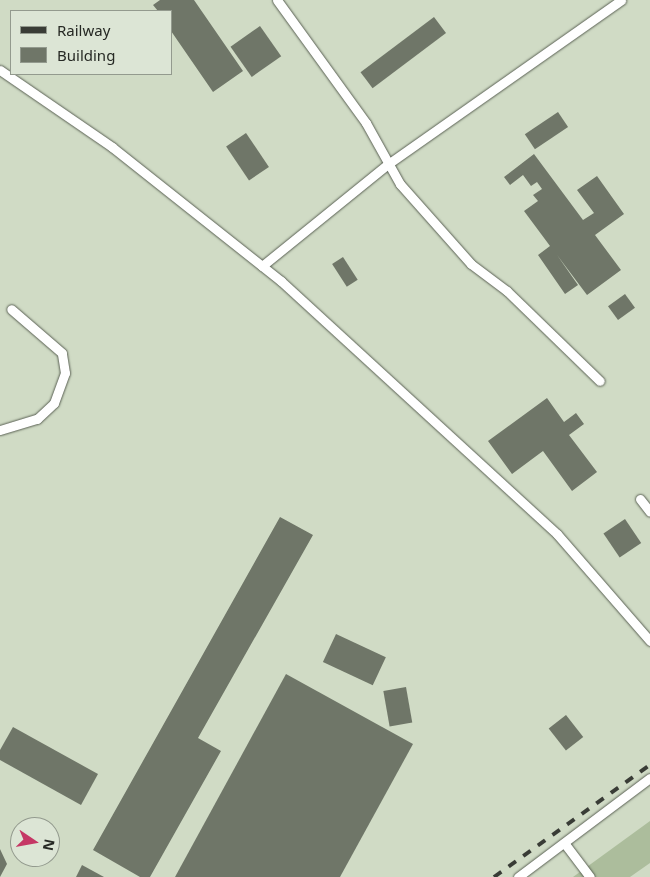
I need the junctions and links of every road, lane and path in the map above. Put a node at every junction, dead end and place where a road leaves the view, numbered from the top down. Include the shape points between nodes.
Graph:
1 (278, 0) edge
2 (621, 0) edge
3 (0, 70) edge
4 (388, 164) junction
5 (262, 266) junction
6 (11, 309) dead end
7 (600, 381) dead end
8 (0, 430) edge
9 (640, 499) dead end
10 (650, 512) edge
11 (650, 641) edge
12 (650, 778) edge
13 (565, 844) junction
14 (518, 877) edge
15 (590, 877) edge

1 - 4 lane via 366,123
2 - 4 lane
3 - 5 lane via 112,148
4 - 5 lane
4 - 7 lane via 400,184 471,264 507,291
5 - 11 lane via 556,534
6 - 8 lane via 62,353 65,373 54,402 37,419
9 - 10 lane
12 - 13 lane
13 - 14 lane
13 - 15 lane

